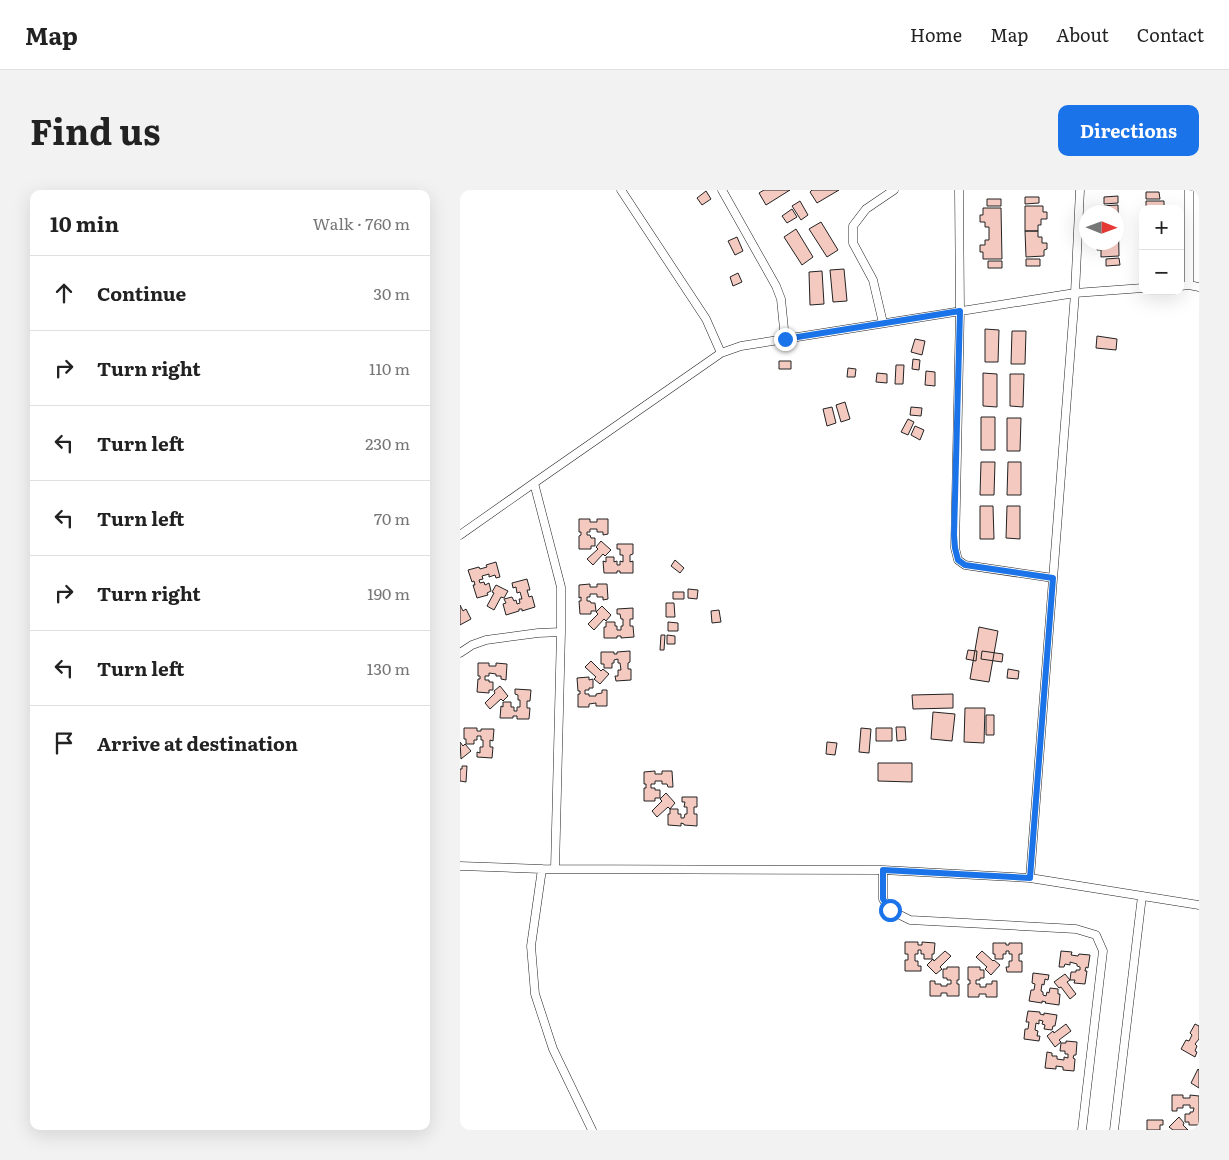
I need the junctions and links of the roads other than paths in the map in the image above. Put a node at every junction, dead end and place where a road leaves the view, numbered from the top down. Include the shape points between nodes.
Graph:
1 (621, 190) edge
2 (894, 190) edge
3 (959, 190) edge
4 (1080, 190) edge
5 (1189, 190) edge
6 (724, 191) edge
7 (1189, 285) junction
8 (1184, 286) edge
9 (1199, 287) edge
10 (1139, 288) edge
11 (1075, 293) junction
12 (960, 311) junction
13 (883, 323) junction
14 (785, 339) junction
15 (722, 354) junction
16 (534, 483) junction
17 (460, 535) edge
18 (1053, 578) junction
19 (561, 632) junction
20 (460, 653) edge
21 (460, 866) edge
22 (542, 869) junction
23 (555, 869) junction
24 (883, 870) junction
25 (1030, 878) junction
26 (1142, 896) junction
27 (1199, 905) edge
28 (592, 1130) edge
29 (1082, 1130) edge
30 (1114, 1130) edge

1 - 15 street via 706,319
2 - 13 street via 866,209 853,226 853,243 873,280
3 - 12 street
4 - 11 street
5 - 7 street
6 - 14 street via 776,286 781,299
7 - 8 street
7 - 9 street
10 - 11 street
11 - 12 street
11 - 18 street
12 - 13 street
12 - 18 street via 954,535 958,560 972,567
13 - 14 street
14 - 15 street via 741,346
15 - 16 street
16 - 17 street
16 - 19 street via 561,587
18 - 25 street
19 - 20 street via 486,640
19 - 23 street
21 - 22 street
22 - 23 street
22 - 28 street via 530,946 534,994 552,1049
23 - 24 street
24 - 25 street
24 - 29 street via 883,899 890,910 910,920 1076,928 1096,935 1103,951
25 - 26 street
26 - 27 street
26 - 30 street

